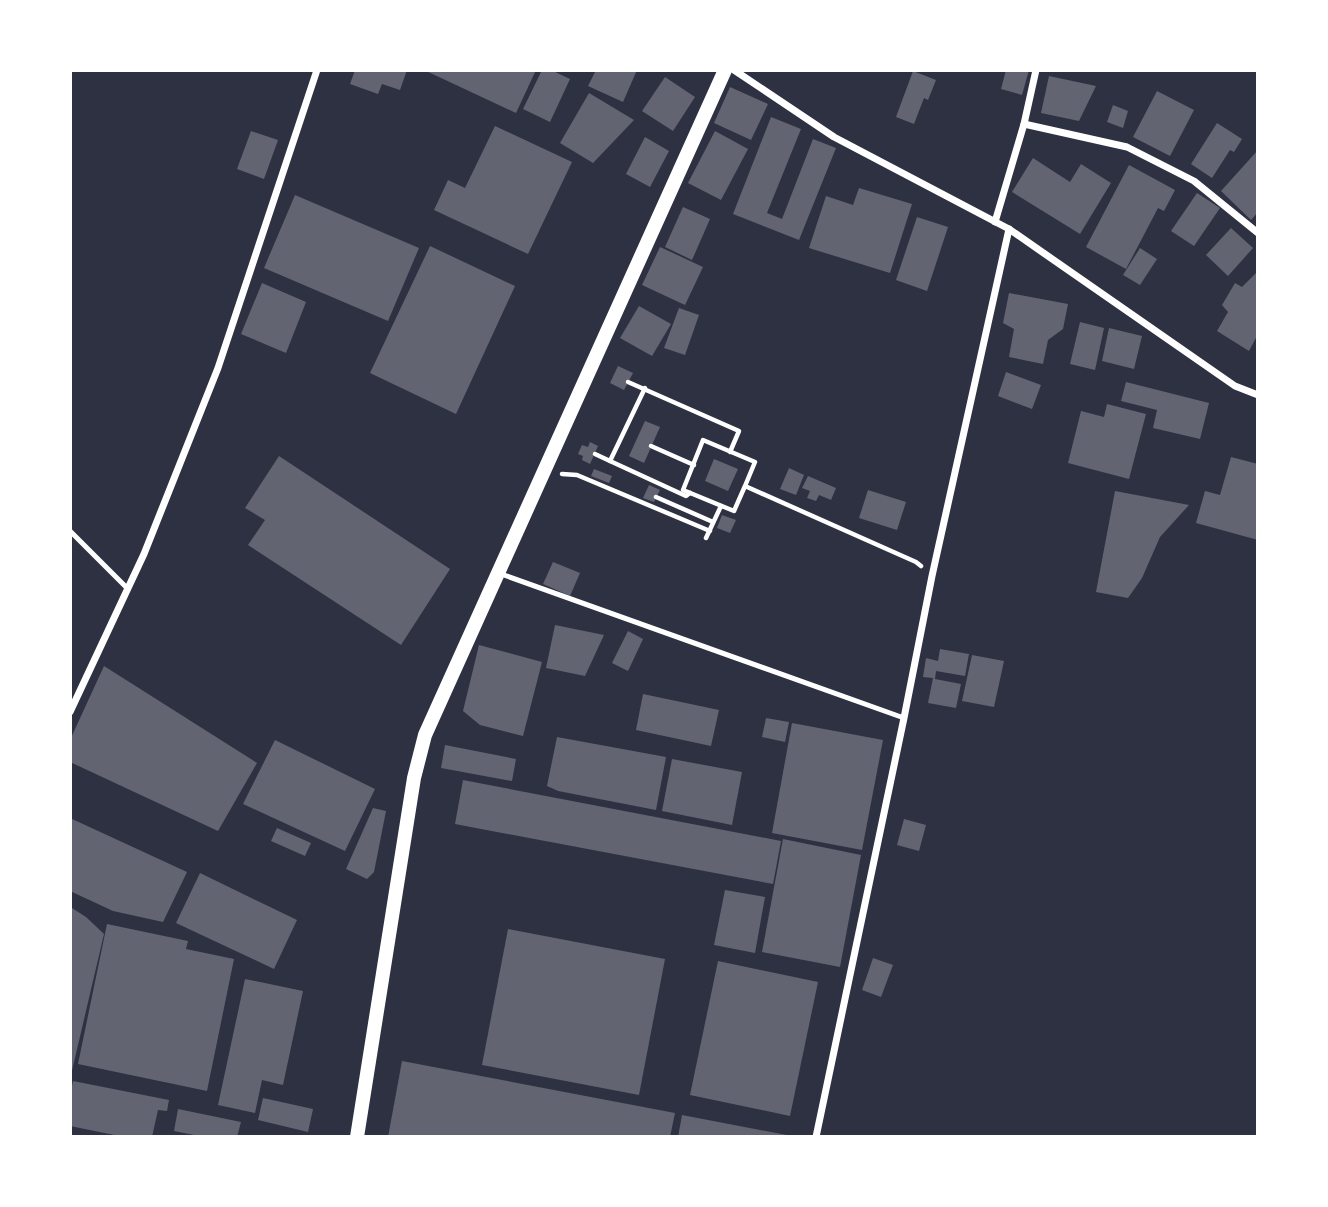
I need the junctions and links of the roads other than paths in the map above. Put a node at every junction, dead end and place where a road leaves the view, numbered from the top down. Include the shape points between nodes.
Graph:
1 (317, 70) edge
2 (725, 70) edge
3 (734, 70) edge
4 (1036, 70) edge
5 (1024, 124) junction
6 (995, 222) junction
7 (1009, 229) junction
8 (1258, 233) edge
9 (1258, 395) edge
10 (70, 531) edge
11 (498, 573) junction
12 (128, 589) junction
13 (70, 712) edge
14 (904, 718) junction
15 (357, 1137) edge
16 (816, 1137) edge

1 - 12 street via 218,368
2 - 11 main road
3 - 6 street via 834,137
4 - 5 street
5 - 6 street
5 - 8 street via 1127,148 1194,181
6 - 7 street
7 - 9 street via 1235,386
7 - 14 street
10 - 12 lane
11 - 14 lane
11 - 15 main road via 425,735 414,778
12 - 13 street
14 - 16 street

